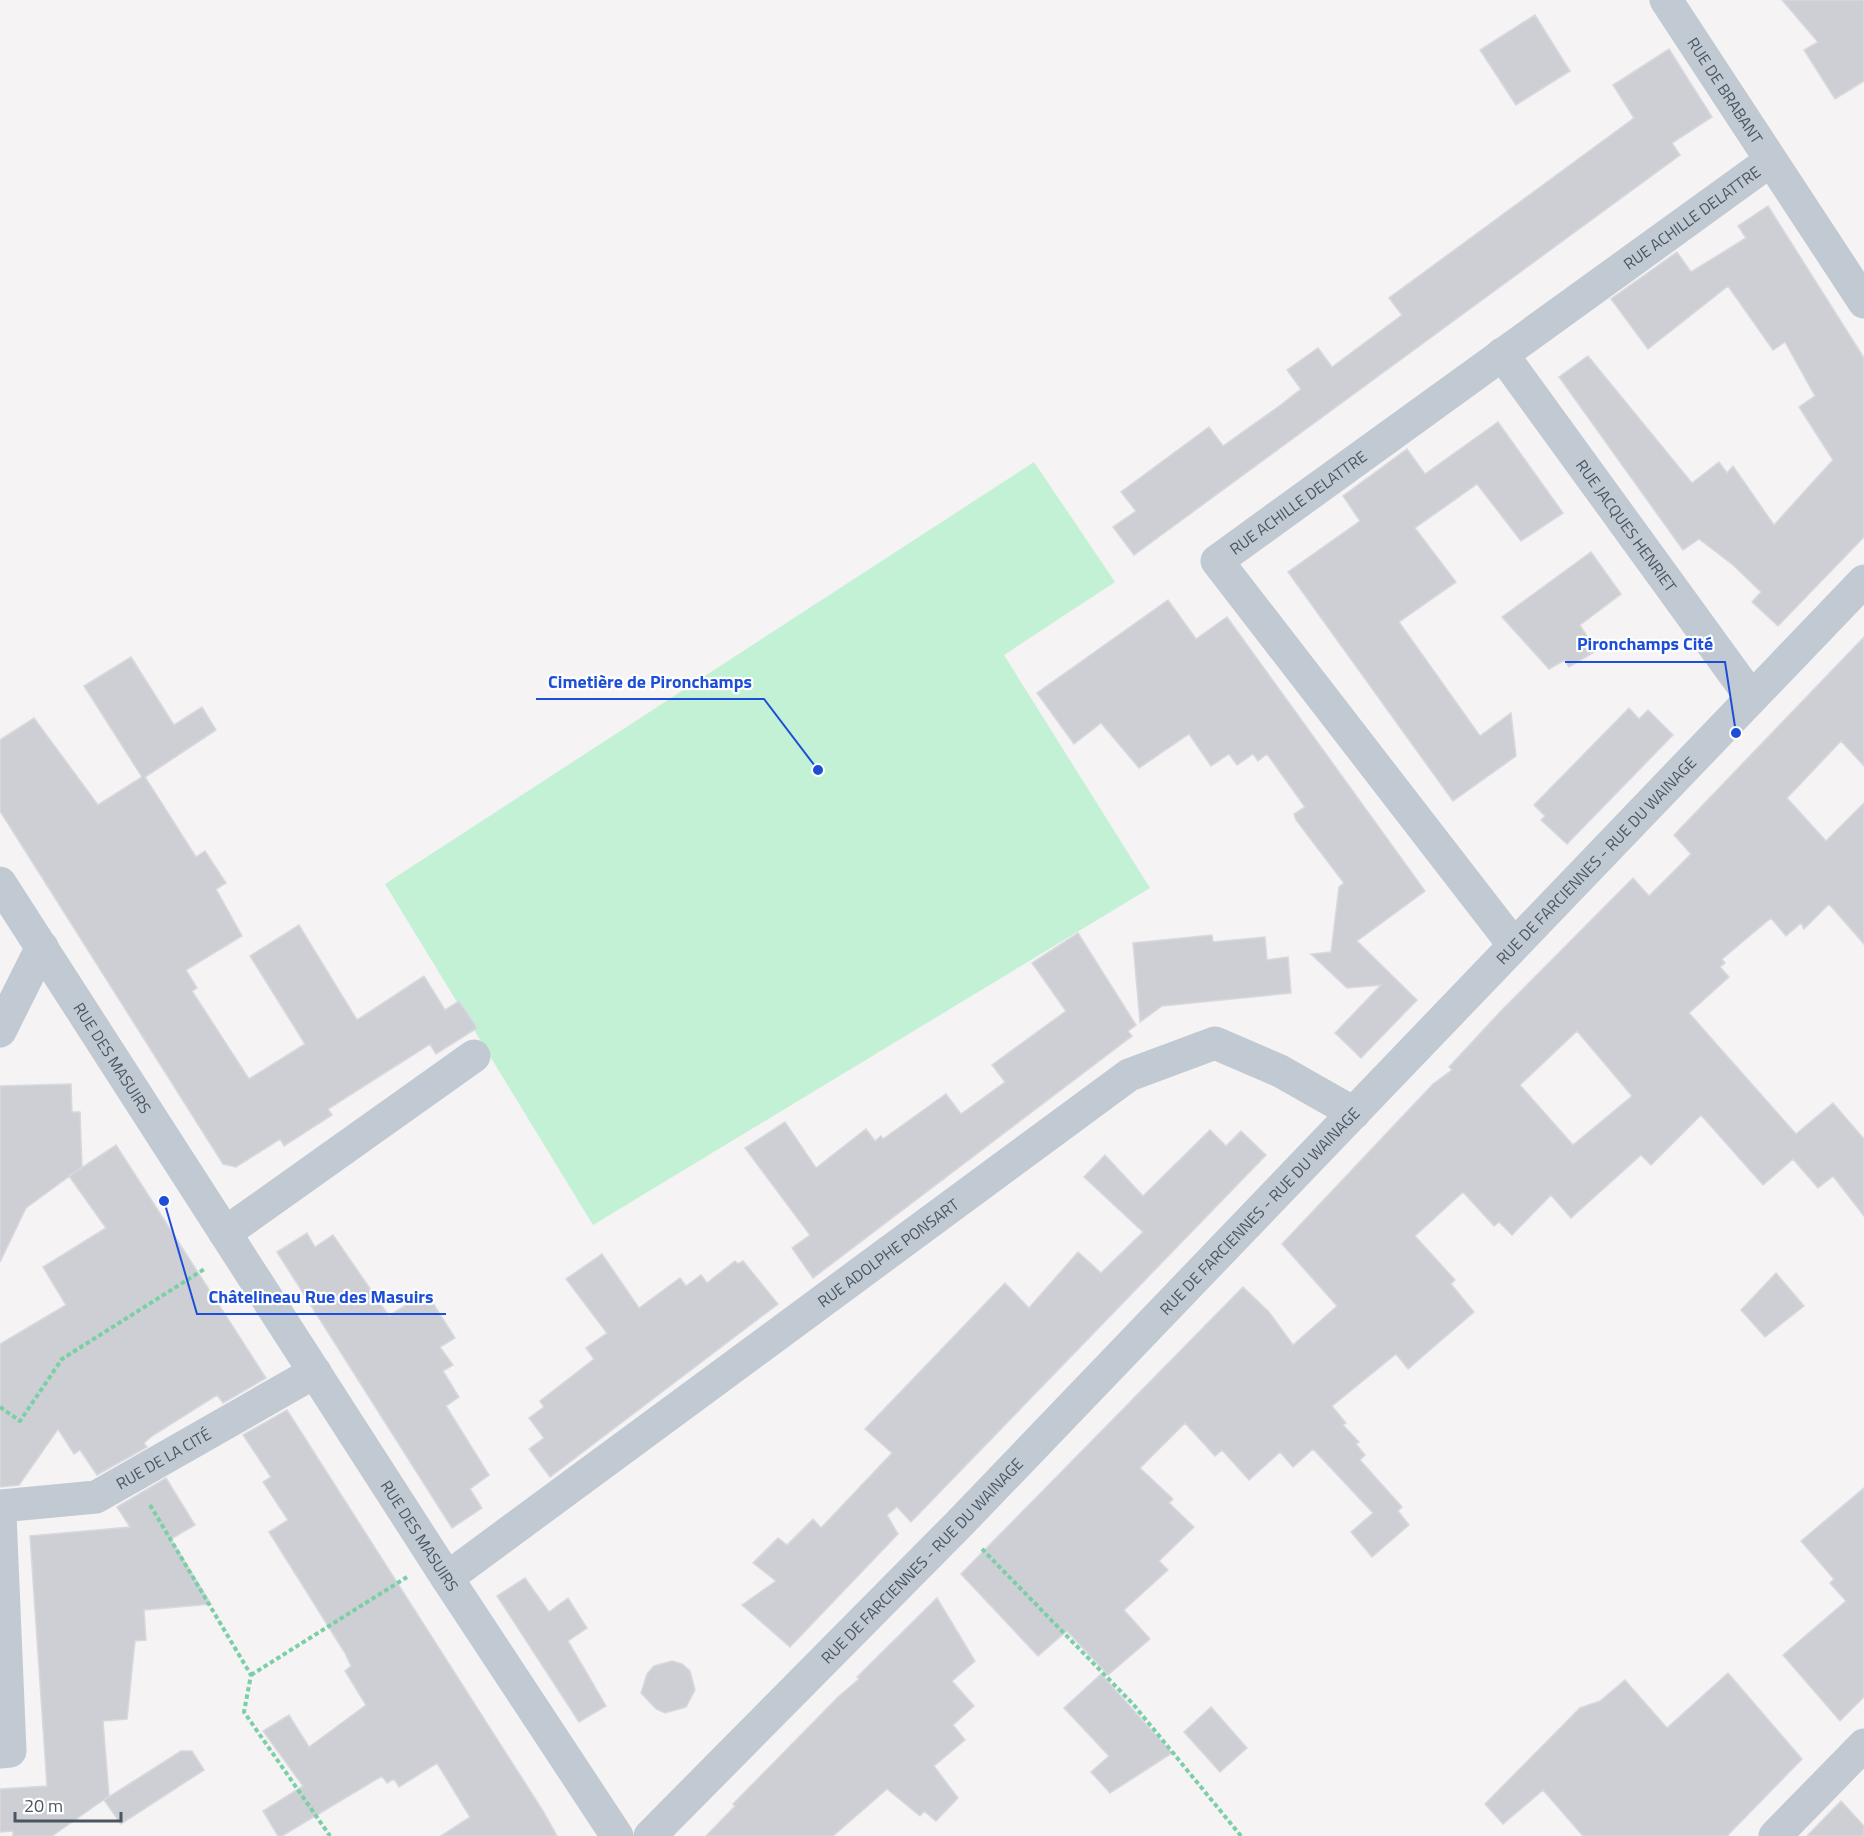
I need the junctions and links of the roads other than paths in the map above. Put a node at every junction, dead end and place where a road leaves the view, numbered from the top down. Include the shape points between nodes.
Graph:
1 (1666, 0) edge
2 (1770, 161) junction
3 (1864, 302) edge
4 (1502, 354) junction
5 (1864, 581) edge
6 (1751, 697) junction
7 (0, 883) edge
8 (1513, 944) junction
9 (42, 947) junction
10 (0, 1031) edge
11 (474, 1056) dead end
12 (1354, 1113) junction
13 (231, 1241) junction
14 (315, 1372) junction
15 (0, 1506) edge
16 (0, 1514) edge
17 (441, 1568) junction
18 (1864, 1745) edge
19 (0, 1752) edge
20 (617, 1836) edge
21 (650, 1836) edge
22 (1775, 1836) edge

1 - 2 street, RUE DE BRABANT
2 - 3 street, RUE DE BRABANT
2 - 4 street, RUE ACHILLE DELATTRE
4 - 6 street, RUE JACQUES HENRIET
4 - 8 street, RUE ACHILLE DELATTRE via 1217,561
5 - 6 street, RUE DE FARCIENNES - RUE DU WAINAGE
6 - 8 street, RUE DE FARCIENNES - RUE DU WAINAGE
7 - 9 street, RUE DES MASUIRS
8 - 12 street, RUE DE FARCIENNES - RUE DU WAINAGE
9 - 10 street
9 - 13 street, RUE DES MASUIRS
11 - 13 street
12 - 17 street, RUE ADOLPHE PONSART via 1280,1071 1215,1043 1129,1075
12 - 21 street, RUE DE FARCIENNES - RUE DU WAINAGE via 958,1524
13 - 14 street, RUE DES MASUIRS
14 - 15 street, RUE DE LA CITÉ via 96,1497
14 - 17 street, RUE DES MASUIRS
16 - 19 street via 10,1751
17 - 20 street, RUE DES MASUIRS
18 - 22 street

